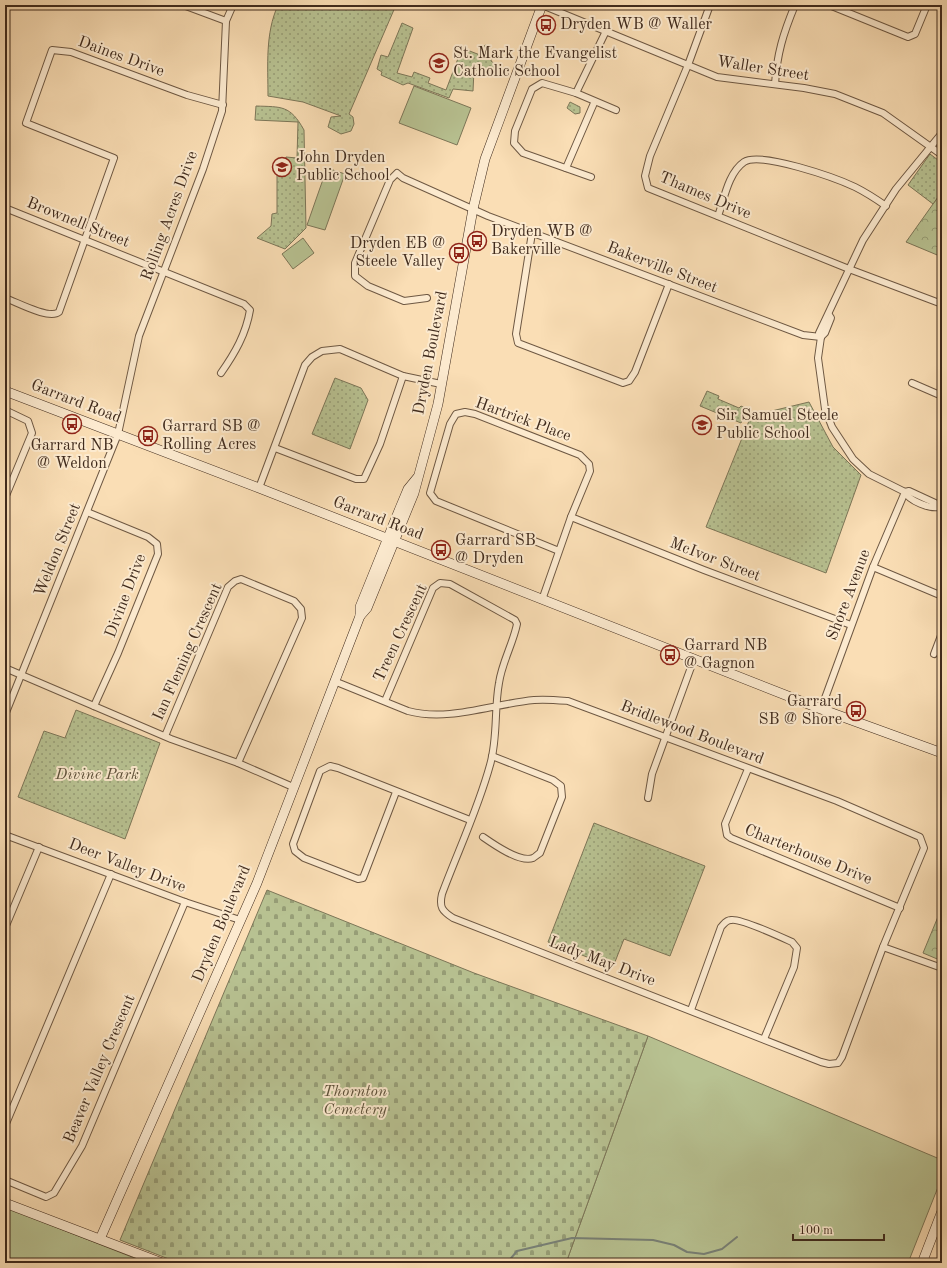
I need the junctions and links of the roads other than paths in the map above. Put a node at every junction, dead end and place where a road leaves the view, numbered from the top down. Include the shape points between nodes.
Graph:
1 (183, 5) edge
2 (233, 5) edge
3 (542, 5) edge
4 (710, 5) edge
5 (795, 5) edge
6 (829, 5) edge
7 (927, 5) edge
8 (226, 21) junction
9 (606, 31) junction
10 (688, 65) junction
11 (775, 84) junction
12 (576, 93) junction
13 (594, 102) junction
14 (223, 105) junction
15 (616, 110) dead end
16 (942, 133) edge
17 (931, 146) junction
18 (942, 154) edge
19 (566, 168) junction
20 (591, 177) dead end
21 (886, 206) junction
22 (5, 208) edge
23 (473, 209) junction
24 (718, 216) junction
25 (532, 233) junction
26 (84, 240) junction
27 (849, 269) junction
28 (163, 271) junction
29 (669, 284) junction
30 (5, 298) edge
31 (427, 298) dead end
32 (942, 304) edge
33 (821, 337) junction
34 (221, 373) dead end
35 (403, 376) junction
36 (912, 383) dead end
37 (441, 384) junction
38 (5, 391) edge
39 (942, 396) edge
40 (5, 410) edge
41 (118, 434) junction
42 (275, 448) junction
43 (259, 488) junction
44 (905, 492) junction
45 (5, 498) edge
46 (940, 508) edge
47 (87, 512) junction
48 (571, 517) junction
49 (391, 540) junction
50 (559, 551) junction
51 (873, 567) junction
52 (942, 596) edge
53 (542, 600) junction
54 (851, 625) junction
55 (942, 633) edge
56 (934, 654) dead end
57 (694, 659) junction
58 (5, 668) edge
59 (21, 675) junction
60 (334, 682) junction
61 (385, 701) junction
62 (94, 706) junction
63 (497, 706) junction
64 (821, 709) junction
65 (5, 715) edge
66 (165, 736) junction
67 (665, 737) junction
68 (942, 753) edge
69 (492, 756) junction
70 (238, 763) junction
71 (748, 768) junction
72 (293, 786) junction
73 (396, 792) junction
74 (648, 798) dead end
75 (470, 820) junction
76 (5, 835) edge
77 (483, 838) dead end
78 (39, 847) junction
79 (111, 874) junction
80 (185, 902) junction
81 (900, 908) junction
82 (240, 920) junction
83 (5, 928) edge
84 (883, 947) junction
85 (942, 968) edge
86 (691, 1010) junction
87 (764, 1039) junction
88 (5, 1126) edge
89 (5, 1180) edge
90 (5, 1203) edge
91 (942, 1211) edge
92 (100, 1239) junction
93 (162, 1263) edge
94 (922, 1263) edge

1 - 8 street
2 - 8 street, Rolling Acres Drive
3 - 9 street, Waller Street
3 - 23 street, Dryden Boulevard via 485,159
4 - 10 street
5 - 11 street via 784,30 777,57
6 - 7 street via 908,37 915,34
8 - 14 street, Rolling Acres Drive
9 - 10 street, Waller Street
9 - 12 street
10 - 11 street, Waller Street via 717,77
10 - 24 street, Thames Drive via 650,156 646,176 648,188
11 - 17 street, Waller Street via 835,94 883,113
12 - 13 street
12 - 19 street via 542,83 532,89 515,131 514,143 523,154
13 - 15 street
13 - 19 street
14 - 26 street, Daines Drive via 187,95 71,52 52,50 26,122 114,158
14 - 28 street, Rolling Acres Drive via 203,169
16 - 17 street
17 - 18 street, Waller Street
17 - 21 street via 896,189
19 - 20 street
21 - 24 street via 855,187 819,173 758,160 745,161 735,170
21 - 27 street via 863,240
22 - 26 street, Brownell Street
23 - 25 street, Bakerville Street
23 - 31 street, Bakerville Street via 397,173 390,180 355,263 355,276 368,286 404,301
23 - 37 street, Dryden Boulevard
24 - 27 street, Thames Drive
25 - 29 street, Bakerville Street
25 - 29 street via 516,334 518,343 623,383 635,372
26 - 28 street, Brownell Street
26 - 30 street via 56,315 48,315
27 - 32 street, Thames Drive
27 - 33 street via 829,315 831,318 825,333
28 - 34 street, Brownell Street via 244,304 250,310 248,325 234,355
28 - 41 street, Rolling Acres Drive via 140,336
29 - 33 street, Bakerville Street via 803,335
33 - 44 street via 818,358 825,409 832,427 854,459 869,474
35 - 37 street
35 - 42 street via 340,349 322,351 312,357 305,366
35 - 42 street via 380,444 364,479 356,479
36 - 39 street
37 - 49 street, Dryden Boulevard via 438,404 417,478 408,489
38 - 41 street, Garrard Road
40 - 45 street via 28,421 32,433
41 - 43 street, Garrard Road
41 - 47 street, Weldon Street
42 - 43 street
43 - 49 street, Garrard Road
44 - 46 street via 907,496 933,508
44 - 51 street, Shore Avenue
47 - 59 street, Weldon Street
47 - 62 street, Divine Drive via 148,538 157,544 158,554
48 - 50 street, Hartrick Place
48 - 50 street, Hartrick Place via 590,471 589,464 580,454 475,414 456,414 450,424 430,493 436,501
48 - 54 street, McIvor Street
49 - 53 street, Garrard Road
49 - 60 street, Dryden Boulevard via 367,608 360,616
50 - 53 street, Hartrick Place
51 - 52 street
51 - 54 street, Shore Avenue
53 - 57 street, Garrard Road
54 - 64 street, Shore Avenue
55 - 56 street
57 - 64 street, Garrard Road
57 - 67 street
58 - 59 street
59 - 62 street
59 - 65 street, Weldon Street
60 - 61 street, Bridlewood Boulevard
60 - 72 street, Dryden Boulevard
61 - 63 street, Bridlewood Boulevard via 420,714 454,713
61 - 63 street, Treen Crescent via 433,588 445,583 471,594 515,620 517,624 499,682
62 - 66 street
63 - 67 street, Bridlewood Boulevard via 533,700 568,701
63 - 69 street, Lady May Drive
64 - 68 street, Garrard Road
66 - 70 street
66 - 70 street, Ian Fleming Crescent via 228,588 241,579 294,601 301,609 302,618
67 - 71 street, Bridlewood Boulevard
67 - 74 street via 652,774
69 - 75 street, Lady May Drive
69 - 77 street via 553,780 561,786 562,797 540,853 533,858 526,859 501,850
70 - 72 street
71 - 81 street, Charterhouse Drive via 725,824 727,835
71 - 81 street, Bridlewood Boulevard via 837,801 920,837 924,848
72 - 82 street, Dryden Boulevard via 257,883
73 - 73 street via 338,768 326,767 320,771 302,817 293,844 294,851 304,858 358,879 363,878
73 - 75 street
75 - 86 street, Lady May Drive via 442,894 442,911 453,918
76 - 78 street, Deer Valley Drive
78 - 79 street, Deer Valley Drive
78 - 83 street
79 - 80 street, Deer Valley Drive
79 - 88 street
80 - 82 street, Deer Valley Drive
80 - 89 street, Beaver Valley Crescent via 82,1146 54,1193 46,1197
81 - 84 street, Bridlewood Boulevard
82 - 92 street, Dryden Boulevard
84 - 85 street
84 - 87 street, Lady May Drive via 838,1063 821,1062
86 - 87 street, Lady May Drive
86 - 87 street via 721,927 732,919 742,921 792,942 797,948 794,967
90 - 92 street
91 - 94 street
92 - 93 street

